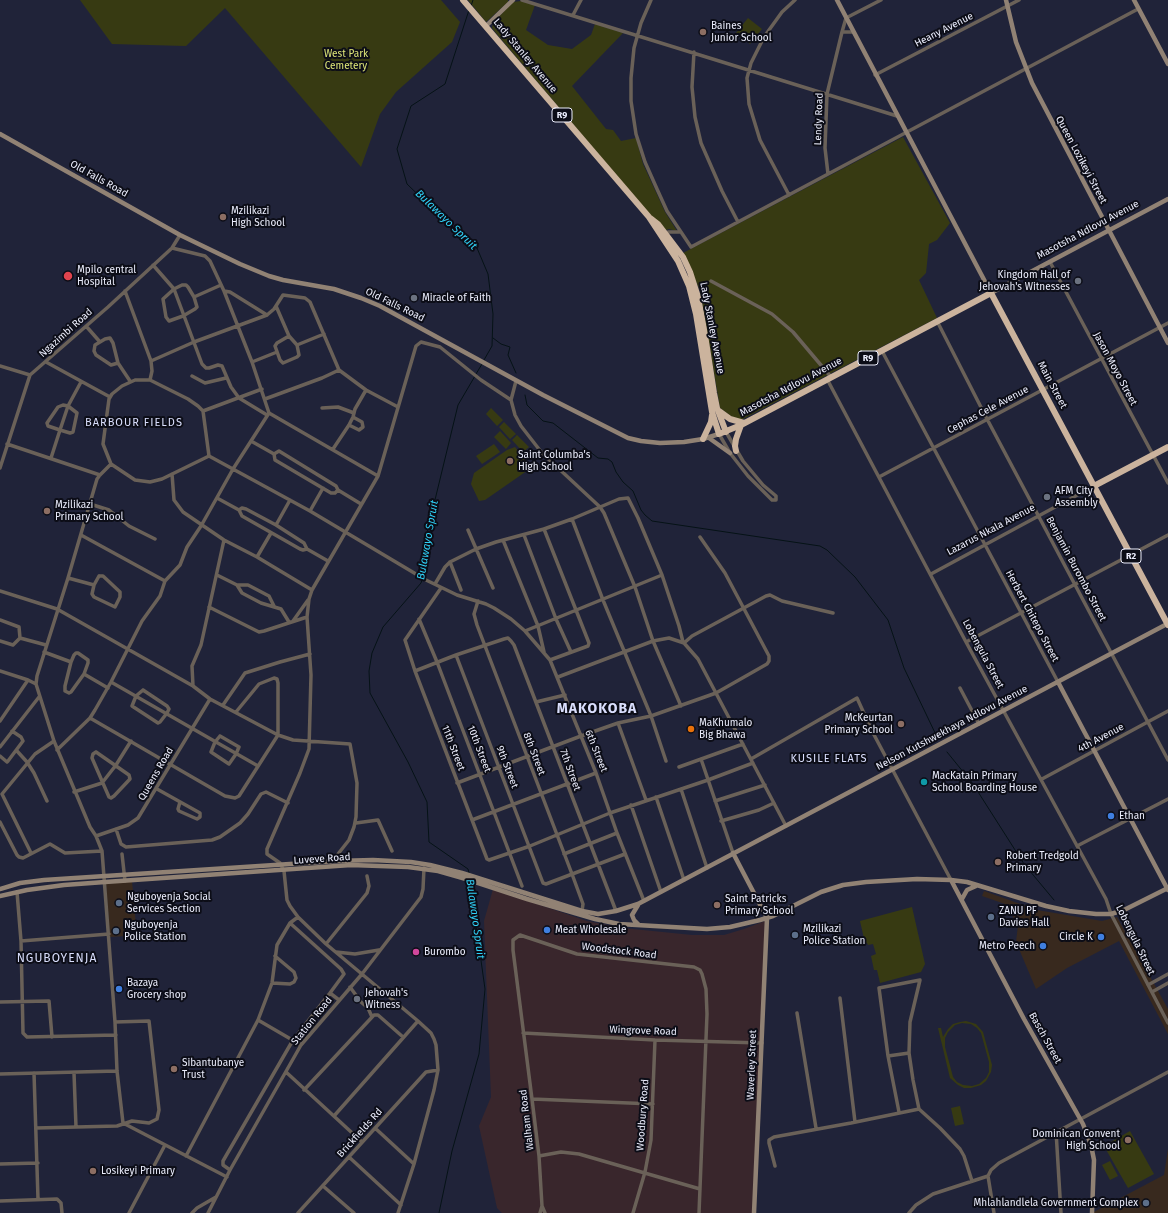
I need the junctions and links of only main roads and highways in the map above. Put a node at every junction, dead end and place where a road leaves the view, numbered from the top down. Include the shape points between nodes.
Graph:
1 (464, 2) edge
2 (991, 292) joint
3 (715, 410) junction
4 (742, 424) junction
5 (726, 432) junction
6 (719, 434) joint
7 (706, 438) road end
8 (1168, 447) edge
9 (733, 452) road end
10 (1096, 485) junction
11 (1168, 623) edge

1 - 3 highway, Lady Stanley Avenue / R9 via 649,217 658,224 663,235 683,257 695,286 704,328
2 - 4 highway, Masotsha Ndlovu Avenue / R9
2 - 10 highway, Main Street
3 - 4 highway
3 - 5 highway, Lady Stanley Avenue / R9
3 - 6 highway, Lady Stanley Avenue / R9
3 - 7 highway
4 - 5 highway, Masotsha Ndlovu Avenue / R9
4 - 9 highway
5 - 6 highway, Masotsha Ndlovu Avenue / R9
8 - 10 highway, Lazarus Nkala Avenue
10 - 11 highway, R2

